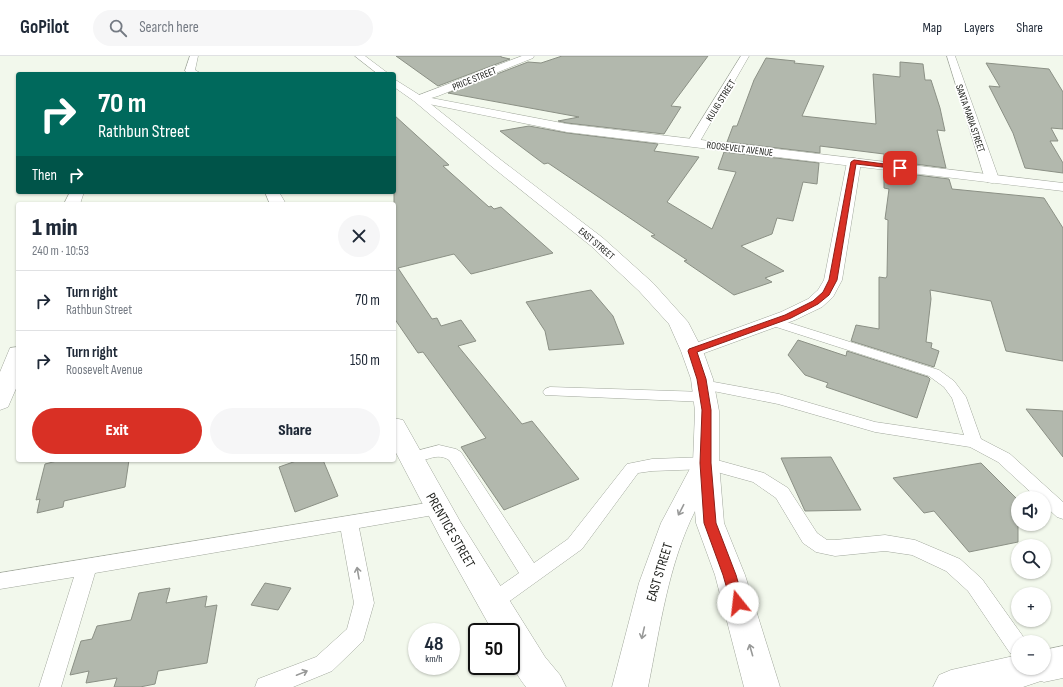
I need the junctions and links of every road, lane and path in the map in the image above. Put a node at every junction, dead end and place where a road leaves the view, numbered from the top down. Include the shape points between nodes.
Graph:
1 (194, 56) edge
2 (359, 56) edge
3 (530, 56) edge
4 (745, 56) edge
5 (951, 56) edge
6 (191, 72) edge
7 (381, 72) edge
8 (396, 83) edge
9 (418, 99) junction
10 (693, 143) junction
11 (854, 162) junction
12 (992, 179) junction
13 (1063, 187) edge
14 (774, 322) junction
15 (692, 351) junction
16 (16, 358) edge
17 (704, 391) junction
18 (550, 392) dead end
19 (0, 402) edge
20 (396, 430) edge
21 (974, 442) junction
22 (411, 458) junction
23 (706, 463) junction
24 (439, 508) junction
25 (1063, 512) edge
26 (350, 524) junction
27 (87, 567) junction
28 (531, 575) junction
29 (0, 581) edge
30 (493, 602) junction
31 (506, 623) edge
32 (1011, 636) edge
33 (520, 647) edge
34 (1063, 662) edge
35 (1051, 665) edge
36 (1011, 673) edge
37 (50, 687) edge
38 (266, 687) edge
39 (548, 687) edge
40 (630, 687) edge
41 (762, 687) edge
42 (951, 687) edge

1 - 6 street
2 - 7 street
3 - 9 street, PRICE STREET
4 - 10 street, KULIG STREET
5 - 12 street, SANTA MARIA STREET
8 - 9 street, EAST STREET
9 - 10 street, ROOSEVELT AVENUE via 567,128
9 - 15 street, EAST STREET via 597,242 641,282 678,322
10 - 11 street, ROOSEVELT AVENUE
11 - 12 street, ROOSEVELT AVENUE
11 - 14 street via 833,280 826,293 816,303
12 - 13 street, ROOSEVELT AVENUE
14 - 15 street
14 - 21 lane via 934,373 949,384 959,397
15 - 17 street, EAST STREET
16 - 19 street
17 - 18 lane
17 - 21 lane via 779,399 875,427
17 - 23 street, EAST STREET via 707,410
20 - 22 street, PRENTICE STREET
21 - 25 lane via 1004,458
22 - 24 street, PRENTICE STREET
22 - 28 lane via 441,450 450,451
23 - 28 lane via 633,468 575,544
23 - 32 lane via 758,477 782,494 810,538 824,547 885,543 915,548 953,566 975,585
23 -> 40 street, EAST STREET via 672,529 654,583
41 -> 23 street, EAST STREET via 730,575 710,523
24 - 26 lane
24 - 30 street, PRENTICE STREET
26 - 27 lane
38 -> 26 lane via 324,664 356,634 364,603
27 - 29 lane
27 - 37 lane
28 - 30 lane
30 - 31 street, PRENTICE STREET
33 - 39 street, PRENTICE STREET
34 - 35 street
36 - 42 street

